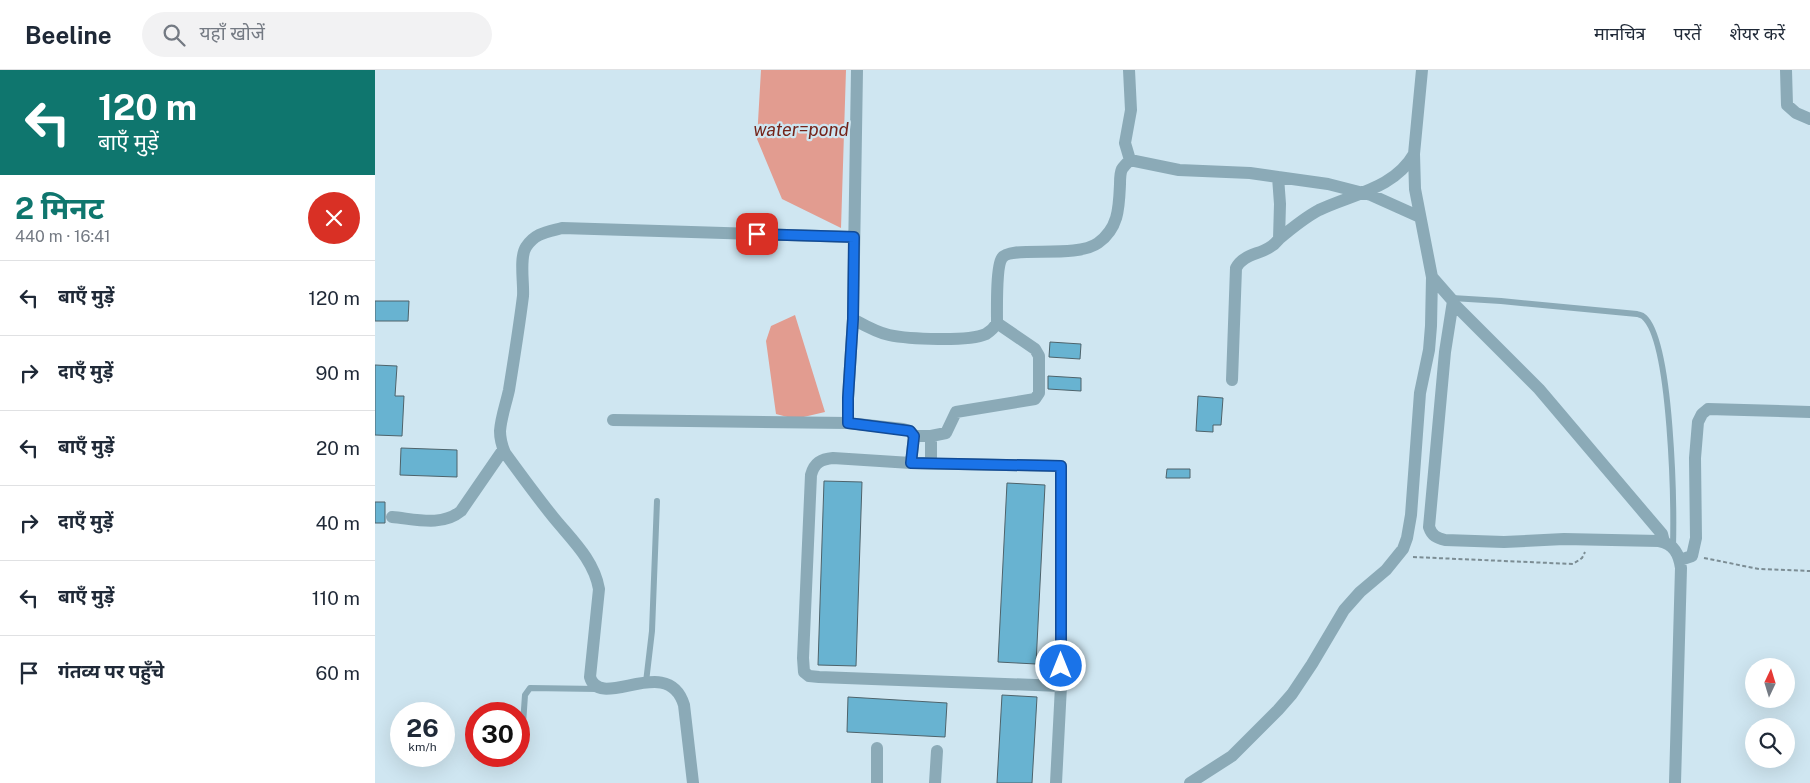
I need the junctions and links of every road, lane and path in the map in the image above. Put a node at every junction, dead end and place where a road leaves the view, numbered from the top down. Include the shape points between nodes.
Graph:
1 (857, 70) edge
2 (1129, 70) edge
3 (1422, 70) edge
4 (1786, 70) edge
5 (1810, 119) edge
6 (1414, 154) junction
7 (1130, 160) junction
8 (1278, 177) junction
9 (1364, 193) junction
10 (1420, 217) junction
11 (854, 237) junction
12 (1279, 239) junction
13 (1432, 277) junction
14 (1453, 301) junction
15 (853, 319) junction
16 (997, 323) junction
17 (1231, 380) dead end
18 (1810, 412) edge
19 (613, 420) dead end
20 (848, 423) junction
21 (914, 436) junction
22 (931, 436) junction
23 (503, 450) junction
24 (911, 463) junction
25 (931, 464) junction
26 (657, 501) dead end
27 (392, 517) dead end
28 (1593, 540) junction
29 (1669, 545) junction
30 (1398, 557) junction
31 (1686, 558) junction
32 (1810, 571) edge
33 (646, 682) junction
34 (1061, 686) junction
35 (602, 689) junction
36 (525, 702) edge
37 (877, 748) dead end
38 (937, 750) dead end
39 (693, 783) edge
40 (877, 783) edge
41 (935, 783) edge
42 (1055, 783) edge
43 (1191, 783) edge
44 (1675, 783) edge

1 - 11 street
2 - 7 street via 1131,110 1125,143
3 - 6 street
4 - 5 street via 1787,104 1795,113
6 - 9 street via 1400,172
6 - 10 street
7 - 8 street via 1179,170
7 - 16 street via 1122,169 1116,222 1099,243 1075,252 1011,252 1002,258 999,264
8 - 9 street
8 - 12 street
9 - 10 street
9 - 12 street via 1321,210 1299,222
10 - 13 street
11 - 15 street
11 - 23 street via 562,228 541,233 525,249 516,349 502,413 500,433
12 - 17 street via 1269,249 1239,262 1236,268
13 - 14 street
13 - 30 street via 1429,350 1420,392 1411,515 1407,538
14 - 28 street via 1436,445 1429,528 1432,534 1445,540
14 - 29 street via 1545,396
14 - 29 lane via 1501,301 1644,317 1660,353 1667,396 1673,513
15 - 16 street via 889,335 958,340 985,334
15 - 20 street
16 - 22 street via 1035,349 1039,356 1039,393 1035,399 956,412 946,433
18 - 31 street via 1708,409 1702,414 1698,422 1695,458 1695,538
19 - 20 street
20 - 21 street via 903,429
21 - 22 street
21 - 24 street
22 - 25 street
23 - 27 street via 455,516 435,521
23 - 35 street via 597,576 599,589 590,677 595,686
24 - 25 street
24 - 34 street via 833,458 823,459 812,469 804,672 819,677
25 - 34 street via 1061,466
26 - 33 lane via 652,631
28 - 29 street
28 - 30 path via 1582,558 1573,564
29 - 31 street
30 - 43 street via 1344,610 1312,664 1278,710 1232,756
31 - 32 path via 1759,569
31 - 44 street
33 - 35 street
33 - 39 street via 665,683 677,689 681,696
34 - 42 street
35 - 36 lane via 530,688
37 - 40 street
38 - 41 street

